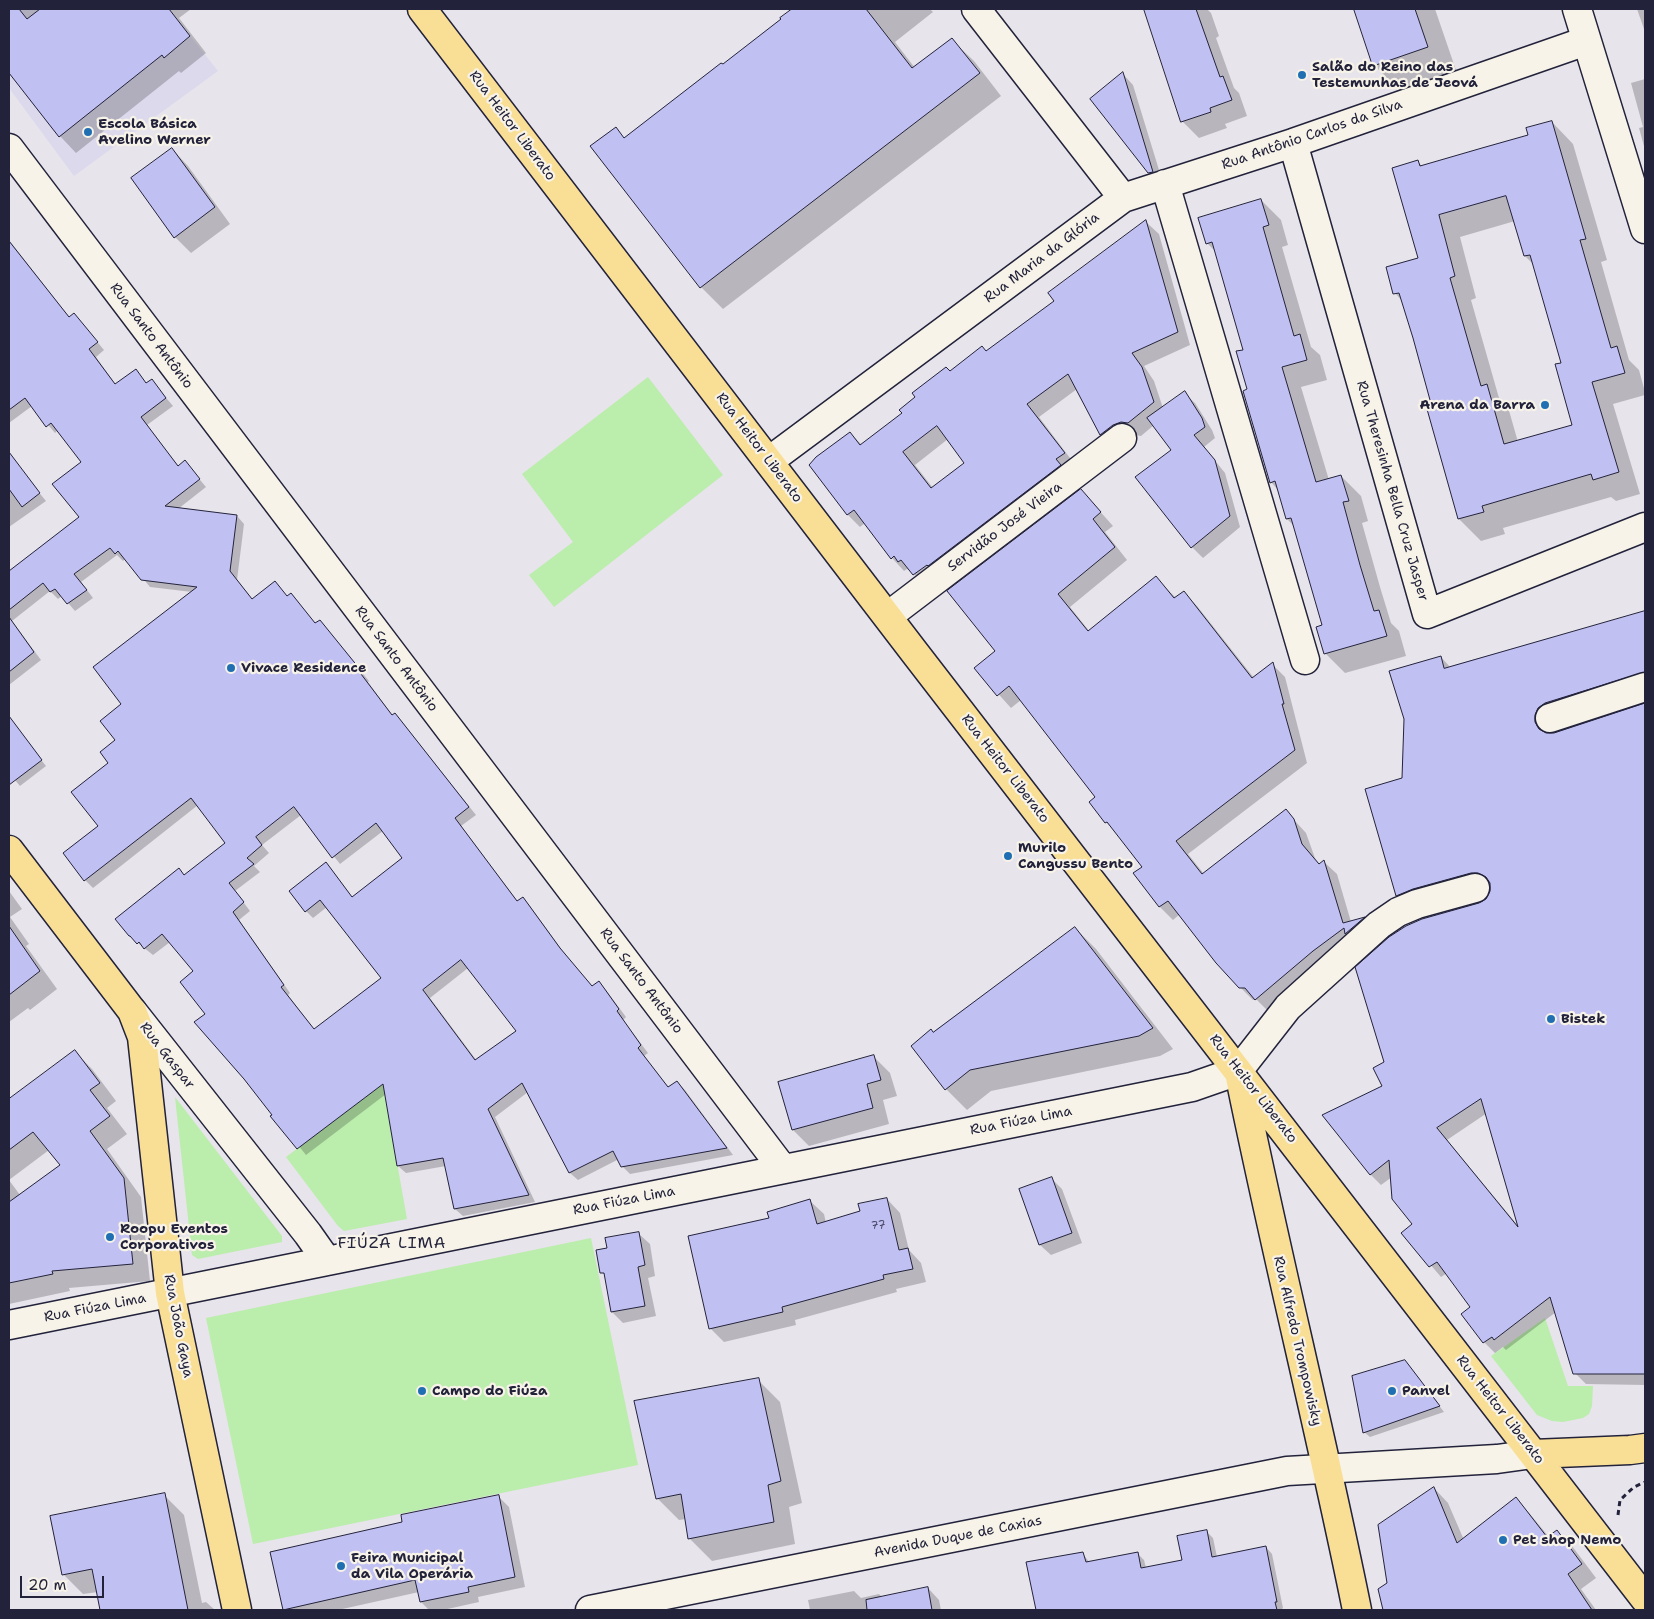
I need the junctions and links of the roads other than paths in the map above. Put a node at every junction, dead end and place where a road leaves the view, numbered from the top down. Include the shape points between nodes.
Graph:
1 (422, 9) edge
2 (976, 9) edge
3 (1577, 9) edge
4 (1586, 41) junction
5 (1293, 143) junction
6 (9, 148) edge
7 (1166, 184) junction
8 (1123, 198) junction
9 (1645, 229) edge
10 (1122, 438) dead end
11 (769, 461) junction
12 (1645, 527) edge
13 (888, 616) junction
14 (1305, 660) dead end
15 (1636, 690) edge
16 (1550, 718) dead end
17 (9, 850) edge
18 (1475, 888) dead end
19 (132, 1011) junction
20 (1238, 1071) junction
21 (783, 1169) junction
22 (327, 1261) junction
23 (170, 1293) junction
24 (9, 1325) edge
25 (1645, 1448) edge
26 (1533, 1454) junction
27 (1327, 1469) junction
28 (1645, 1599) edge
29 (237, 1610) edge
30 (590, 1610) edge
31 (1357, 1610) edge

1 - 11 main road, Rua Heitor Liberato
2 - 8 street
3 - 4 street
4 - 5 street, Rua Antônio Carlos da Silva
4 - 9 street
5 - 7 street, Rua Antônio Carlos da Silva
5 - 12 street, Rua Theresinha Bella Cruz Jasper via 1427,614
6 - 21 street, Rua Santo Antônio
7 - 8 street, Rua Antônio Carlos da Silva
7 - 14 street
8 - 11 street, Rua Maria da Glória
10 - 13 street, Servidão José Vieira
11 - 13 main road, Rua Heitor Liberato
13 - 20 main road, Rua Heitor Liberato
15 - 16 street
17 - 19 main road, Rua Gaspar
18 - 20 street via 1418,904 1379,925 1288,1007
19 - 22 street, Rua Gaspar
19 - 23 main road, Rua João Gaya via 142,1037
20 - 21 street, Rua Fiúza Lima via 1192,1087
20 - 26 main road, Rua Heitor Liberato
20 - 27 main road, Rua Alfredo Trompowisky
21 - 22 street, Rua Fiúza Lima
22 - 23 street, Rua Fiúza Lima
23 - 24 street, Rua Fiúza Lima
23 - 29 main road, Rua João Gaya
25 - 26 main road
26 - 27 street, Avenida Duque de Caxias
26 - 28 main road, Rua Heitor Liberato
27 - 30 street, Avenida Duque de Caxias via 1287,1472
27 - 31 main road, Rua Alfredo Trompowisky

